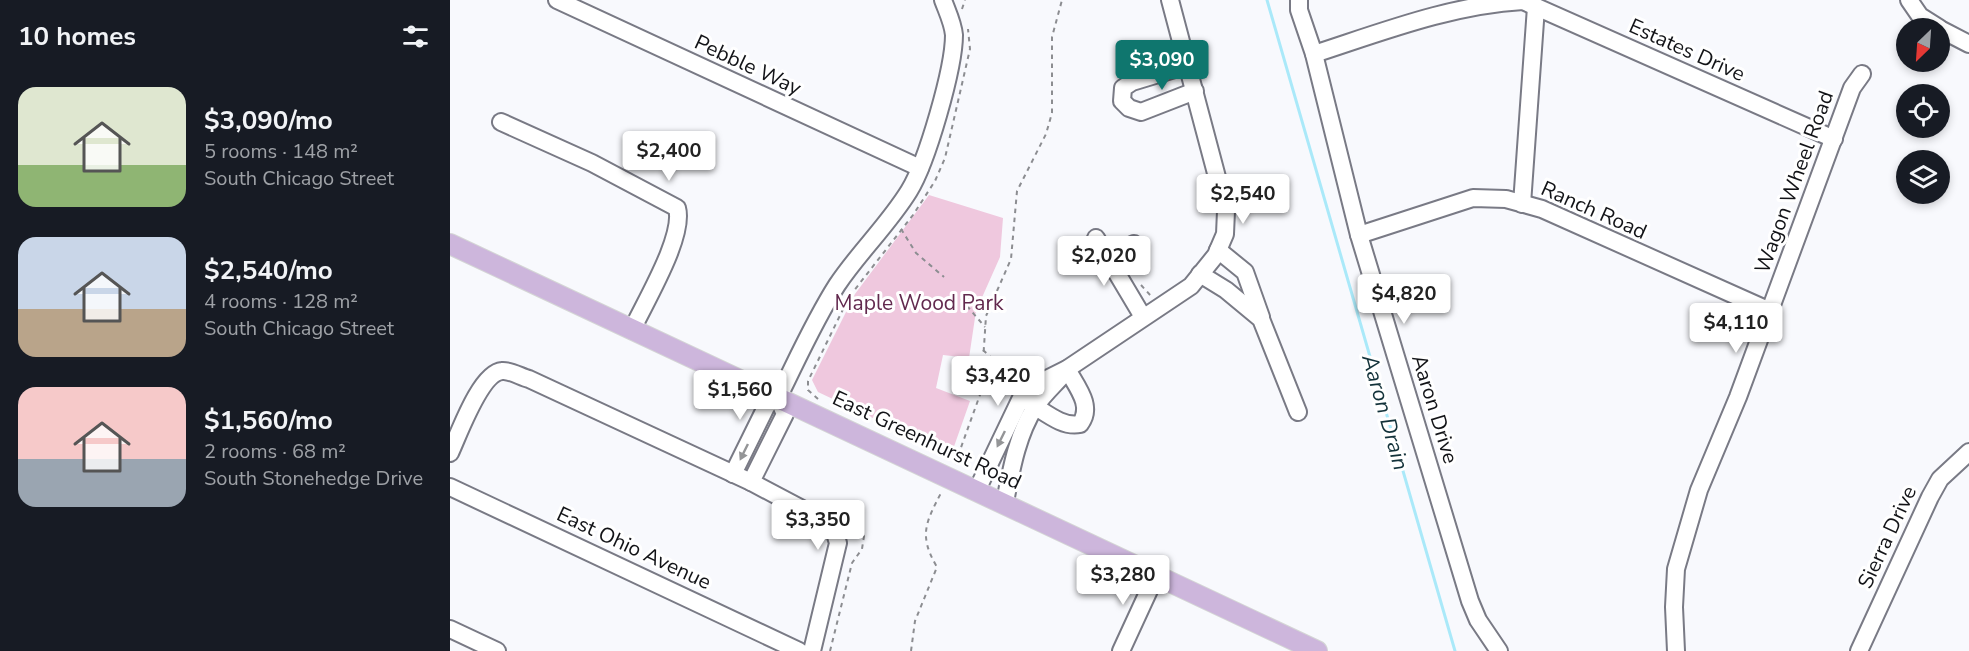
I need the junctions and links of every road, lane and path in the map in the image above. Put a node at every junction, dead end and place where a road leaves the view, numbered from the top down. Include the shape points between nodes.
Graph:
1 (557, 0) edge
2 (943, 0) edge
3 (964, 0) edge
4 (1062, 0) edge
5 (1170, 0) edge
6 (1299, 0) edge
7 (1909, 0) edge
8 (1536, 7) junction
9 (964, 17) dead end
10 (1923, 18) edge
11 (967, 25) dead end
12 (1950, 34) edge
13 (1969, 44) edge
14 (1314, 54) junction
15 (1188, 65) junction
16 (1862, 74) dead end
17 (1195, 91) junction
18 (501, 122) dead end
19 (1834, 139) junction
20 (920, 168) junction
21 (1522, 204) junction
22 (901, 229) junction
23 (1359, 235) junction
24 (1096, 238) dead end
25 (1134, 244) dead end
26 (451, 246) edge
27 (1218, 250) junction
28 (1107, 257) junction
29 (1200, 274) junction
30 (944, 277) dead end
31 (1137, 279) dead end
32 (961, 299) dead end
33 (1157, 299) dead end
34 (1770, 311) junction
35 (1143, 317) junction
36 (1261, 319) junction
37 (985, 327) junction
38 (632, 330) junction
39 (984, 350) junction
40 (1067, 369) junction
41 (1033, 386) junction
42 (778, 398) junction
43 (1028, 402) junction
44 (826, 404) dead end
45 (1298, 412) dead end
46 (1969, 452) edge
47 (450, 453) edge
48 (734, 474) junction
49 (949, 477) junction
50 (751, 482) junction
51 (450, 486) edge
52 (977, 490) junction
53 (1005, 502) junction
54 (830, 509) dead end
55 (1156, 575) junction
56 (450, 629) edge
57 (497, 651) edge
58 (799, 651) edge
59 (812, 651) edge
60 (830, 651) edge
61 (911, 651) edge
62 (1121, 651) edge
63 (1317, 651) edge
64 (1499, 651) edge
65 (1676, 651) edge
66 (1859, 651) edge

1 - 20 street, Pebble Way
2 - 20 street via 954,34 934,128
3 - 9 path
4 - 37 path via 1052,37 1052,113 1046,134 1017,190 1011,259
5 - 15 street
6 - 14 street, Aaron Drive
7 - 10 street
8 - 14 street, Estates Drive via 1523,1 1484,3
8 - 19 street, Estates Drive
8 - 21 street
11 - 22 path via 970,49 945,158 927,195
12 - 13 street
14 - 23 street, Aaron Drive
15 - 17 street
15 - 17 street via 1132,82 1122,88 1122,101 1140,112
16 - 19 street, Wagon Wheel Road via 1852,88
17 - 27 street via 1226,211
18 - 38 street via 592,163 677,208 680,218 672,243
19 - 34 street, Wagon Wheel Road
20 - 42 street via 886,224 837,285
21 - 23 street, Ranch Road via 1506,199 1473,198
21 - 34 street, Ranch Road via 1542,209
22 - 30 path via 916,253
22 - 44 path via 849,297 808,381 808,390
23 - 64 street, Aaron Drive via 1470,601
24 - 28 street
25 - 28 street
26 - 38 main road, East Greenhurst Road
27 - 29 street
27 - 36 street via 1245,272
28 - 35 street
29 - 35 street via 1191,286
29 - 36 street
31 - 33 path
32 - 37 path
34 - 65 street, Wagon Wheel Road via 1699,490 1676,569
35 - 40 street
36 - 45 street
37 - 39 path
38 - 42 main road, East Greenhurst Road
39 - 41 path via 1003,369 1018,374
39 - 49 path via 981,392
40 - 41 street
40 - 43 street
40 - 43 street via 1087,408 1080,424 1070,426
41 - 43 street
42 -> 48 street via 767,405
42 - 49 main road, East Greenhurst Road
42 - 50 street via 785,414
43 -> 52 street
43 - 53 street
46 - 66 street, Sierra Drive via 1940,479 1930,497
47 - 48 street via 480,389 490,375 503,370
48 - 50 street
49 - 52 main road, East Greenhurst Road
49 - 61 path via 925,524 926,549 937,567 915,621
50 - 59 street via 834,530 838,543
51 - 58 street, East Ohio Avenue
52 - 53 main road, East Greenhurst Road
53 - 55 main road, East Greenhurst Road
54 - 60 path via 853,520 864,536 862,549 852,563
55 - 62 street
55 - 63 main road, East Greenhurst Road
56 - 57 street

